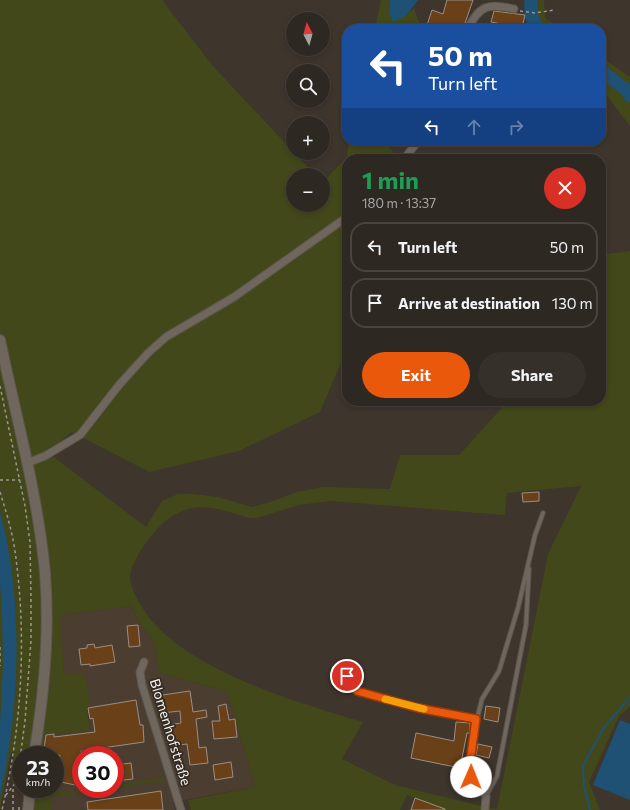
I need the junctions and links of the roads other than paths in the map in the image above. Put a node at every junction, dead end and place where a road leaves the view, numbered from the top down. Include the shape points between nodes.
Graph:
1 (514, 9) dead end
2 (470, 24) edge
3 (414, 146) edge
4 (408, 154) edge
5 (342, 221) edge
6 (0, 340) edge
7 (27, 463) junction
8 (543, 513) dead end
9 (529, 561) junction
10 (144, 662) dead end
11 (347, 676) dead end
12 (476, 719) junction
13 (36, 746) edge
14 (470, 762) joint
15 (486, 796) junction
16 (29, 798) edge
17 (28, 810) edge
18 (181, 810) edge
19 (485, 810) edge

1 - 2 street via 494,6 482,9 476,13
3 - 4 street
5 - 7 street via 234,297 166,337 119,385 80,434 45,456
6 - 7 main road
7 - 13 main road via 42,544 46,624 41,713
8 - 9 lane
9 - 12 lane via 499,671 482,699
9 - 15 lane via 526,625 497,776
10 - 18 street, Blomenhofstraße via 140,672 142,685
11 - 12 lane via 348,682 357,691 418,708
12 - 14 lane
14 - 15 street via 471,777
15 - 19 street
16 - 17 main road

